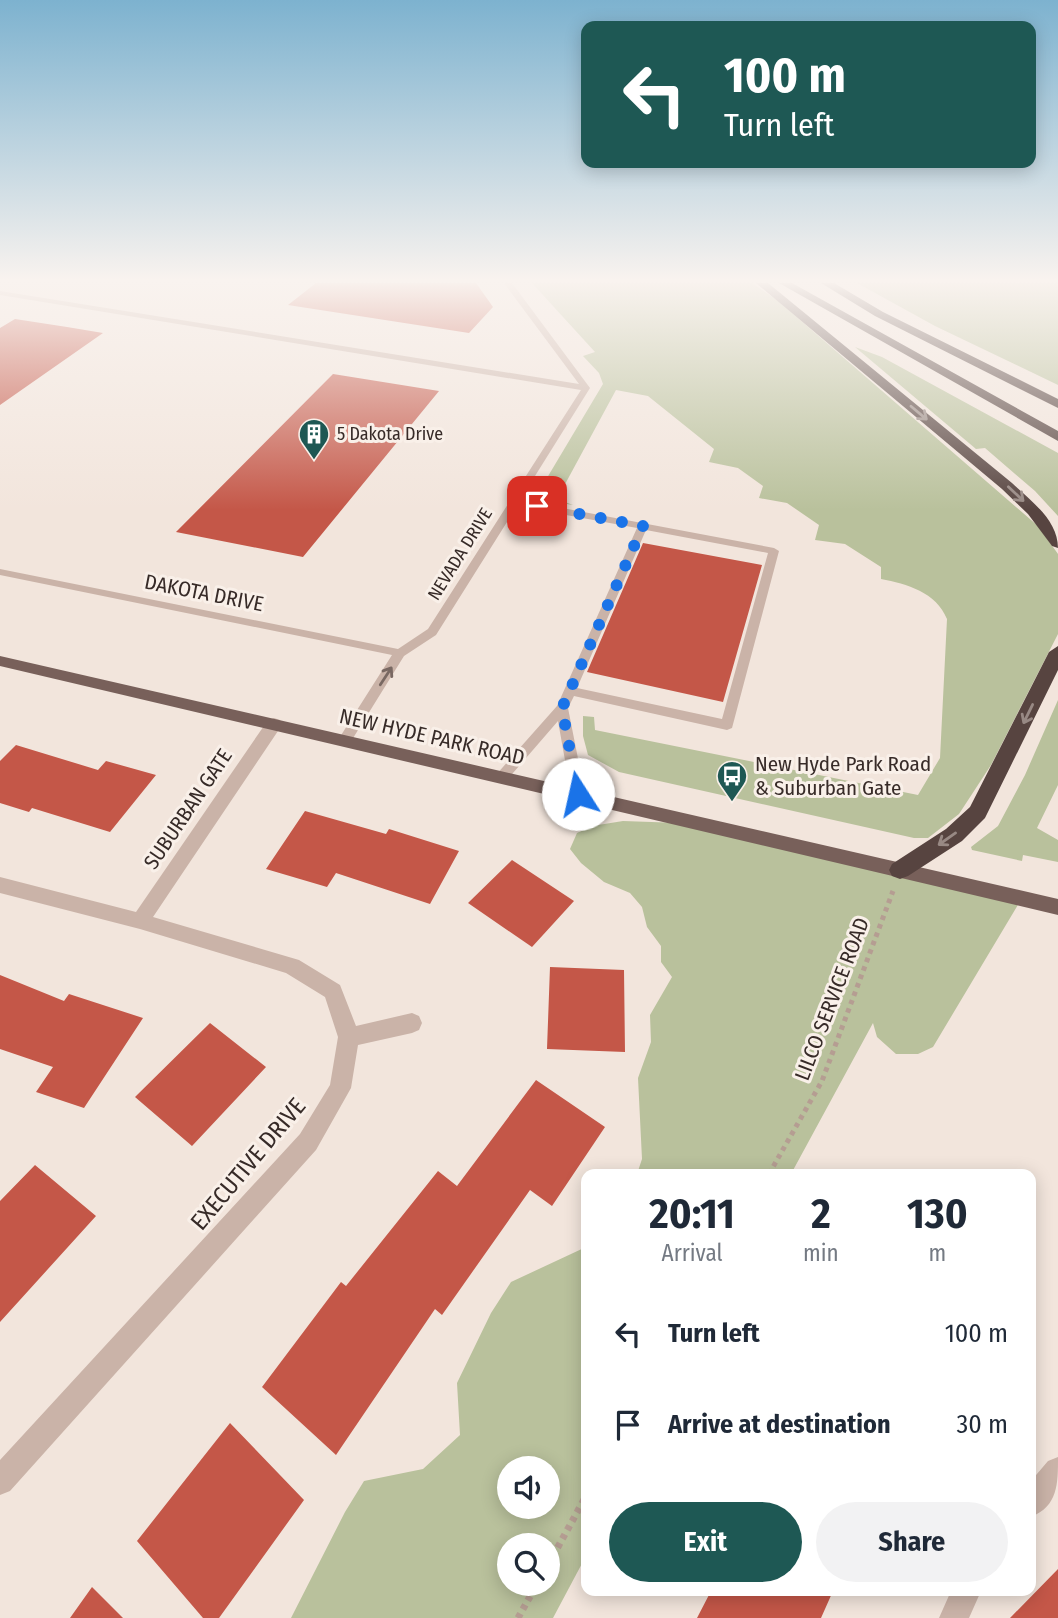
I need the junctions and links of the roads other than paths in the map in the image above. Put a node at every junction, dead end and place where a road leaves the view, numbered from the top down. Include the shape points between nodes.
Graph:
1 (404, 359) edge
2 (564, 359) edge
3 (853, 359) edge
4 (918, 359) edge
5 (968, 359) edge
6 (972, 359) edge
7 (586, 388) junction
8 (1058, 391) edge
9 (1058, 404) edge
10 (1058, 437) edge
11 (514, 502) junction
12 (643, 526) junction
13 (1058, 543) edge
14 (0, 572) edge
15 (1058, 652) edge
16 (400, 653) junction
17 (0, 662) edge
18 (571, 691) junction
19 (562, 708) junction
20 (274, 724) junction
21 (345, 740) junction
22 (502, 776) junction
23 (578, 794) junction
24 (900, 870) junction
25 (0, 885) edge
26 (1058, 907) edge
27 (140, 920) junction
28 (412, 1023) dead end
29 (349, 1037) junction
30 (1058, 1471) edge
31 (0, 1481) edge
32 (1036, 1497) edge
33 (964, 1596) edge
34 (954, 1618) edge

1 - 7 lane
2 - 7 lane
3 -> 13 highway via 1007,486
4 - 10 highway
5 - 9 highway
6 - 8 highway
7 - 11 lane, NEVADA DRIVE
11 - 12 lane
11 - 16 lane, NEVADA DRIVE via 432,632
12 - 18 lane
12 - 18 lane via 774,551 727,725
14 - 16 lane, DAKOTA DRIVE
15 -> 24 highway via 978,812 954,835
21 -> 16 lane
17 - 20 main road, NEW HYDE PARK ROAD
18 - 19 lane
19 - 22 lane
19 - 23 lane
20 - 21 main road, NEW HYDE PARK ROAD
20 - 27 street, SUBURBAN GATE
21 - 22 main road, NEW HYDE PARK ROAD
22 - 23 main road, NEW HYDE PARK ROAD
23 - 24 main road, NEW HYDE PARK ROAD
24 - 26 main road, NEW HYDE PARK ROAD
25 - 27 street, EXECUTIVE DRIVE
27 - 29 street, EXECUTIVE DRIVE via 292,966 333,991
28 - 29 street
29 - 31 street, EXECUTIVE DRIVE via 340,1088 307,1142
30 - 32 street
33 - 34 street

